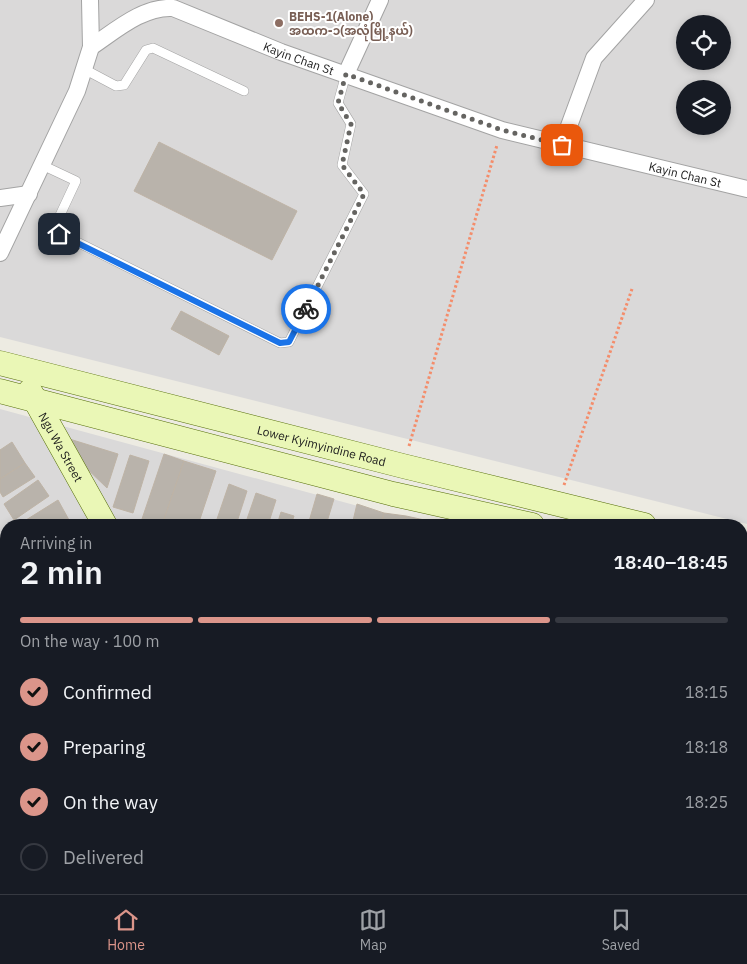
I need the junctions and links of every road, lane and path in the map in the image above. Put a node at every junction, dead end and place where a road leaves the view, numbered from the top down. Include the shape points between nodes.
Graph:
1 (90, 0) edge
2 (380, 0) edge
3 (646, 0) edge
4 (175, 4) edge
5 (91, 47) junction
6 (84, 69) junction
7 (346, 74) junction
8 (244, 91) dead end
9 (502, 130) junction
10 (562, 145) junction
11 (42, 165) junction
12 (747, 189) edge
13 (29, 194) junction
14 (0, 198) edge
15 (0, 253) edge
16 (632, 289) dead end
17 (9, 366) edge
18 (0, 391) edge
19 (35, 400) junction
20 (403, 466) junction
21 (393, 494) junction
22 (558, 502) junction
23 (102, 519) edge
24 (505, 519) edge
25 (605, 519) edge

1 - 5 street
2 - 7 street
3 - 10 street via 594,58
4 - 5 street, Kayin Chan St via 133,19
4 - 7 street, Kayin Chan St via 231,33
5 - 6 street
6 - 8 lane via 116,86 124,85 146,50 153,48
6 - 11 street
7 - 9 street, Kayin Chan St
7 - 11 lane via 338,103 351,124 342,165 364,194 289,342 280,343 59,234 54,228 76,181
9 - 10 street, Kayin Chan St
9 - 20 path
10 - 12 street, Kayin Chan St
11 - 13 street
13 - 14 street
13 - 15 street
16 - 22 path
17 - 19 main road, Ngu Wa Street
17 - 20 main road, Lower Kyimyindine Road
18 - 19 main road
19 - 21 main road
19 - 23 main road, Ngu Wa Street
20 - 21 main road
20 - 22 main road, Lower Kyimyindine Road
21 - 24 main road
22 - 25 main road, Lower Kyimyindine Road

